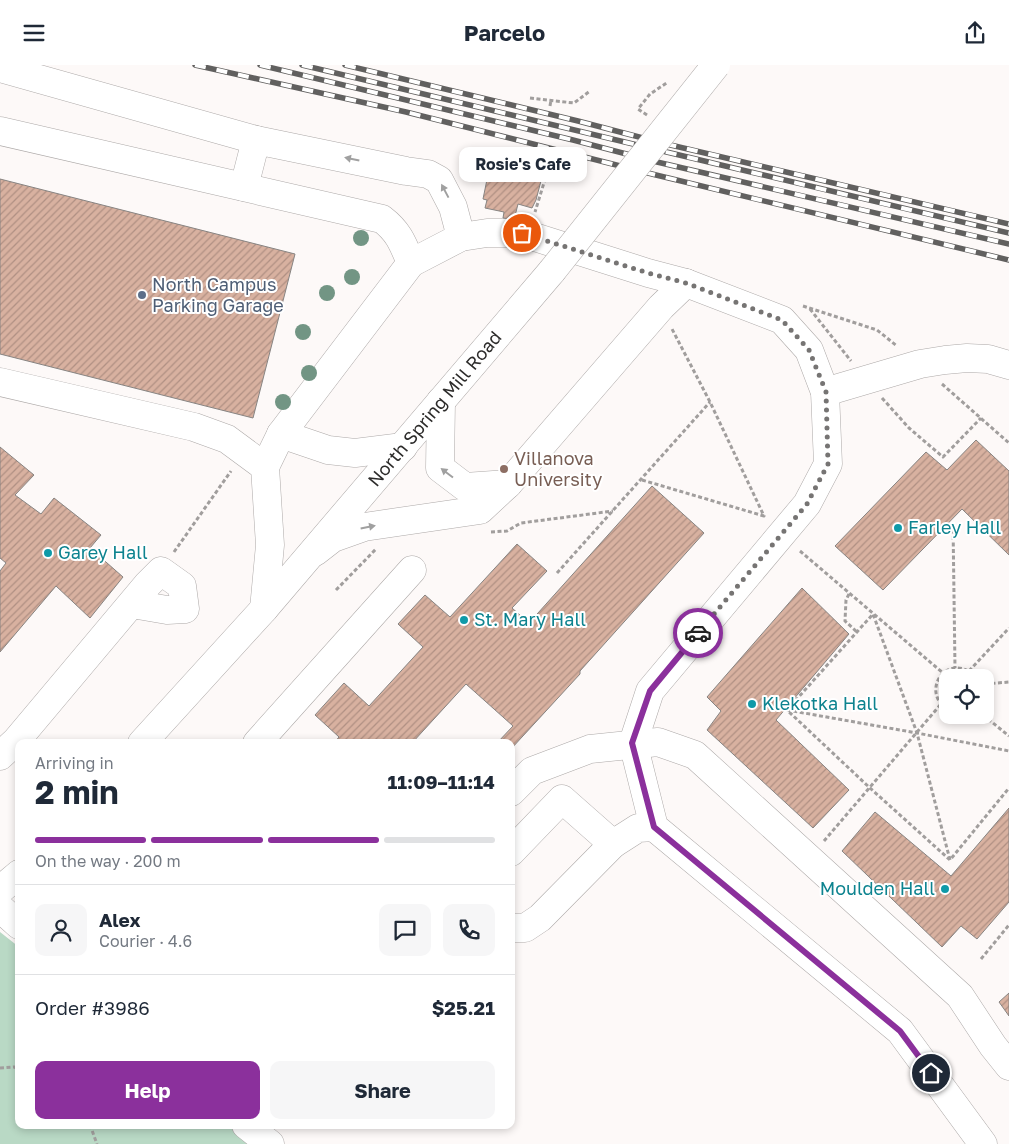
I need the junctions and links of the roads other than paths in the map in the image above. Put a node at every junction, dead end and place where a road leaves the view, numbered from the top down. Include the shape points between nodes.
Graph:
1 (716, 65) edge
2 (0, 68) edge
3 (0, 131) edge
4 (256, 140) junction
5 (244, 187) junction
6 (461, 237) junction
7 (412, 263) junction
8 (686, 283) junction
9 (1009, 365) edge
10 (0, 382) edge
11 (826, 392) junction
12 (441, 401) junction
13 (281, 434) junction
14 (403, 447) junction
15 (255, 460) junction
16 (508, 484) junction
17 (310, 556) junction
18 (412, 570) dead end
19 (132, 603) junction
20 (264, 609) junction
21 (18, 739) edge
22 (146, 739) edge
23 (261, 739) edge
24 (15, 742) edge
25 (632, 743) junction
26 (0, 756) edge
27 (515, 788) edge
28 (654, 827) junction
29 (613, 844) junction
30 (515, 848) edge
31 (15, 877) edge
32 (0, 890) edge
33 (0, 908) edge
34 (15, 921) edge
35 (515, 928) edge
36 (1009, 1066) edge
37 (251, 1129) edge
38 (270, 1144) edge
39 (983, 1144) edge

1 - 12 street, North Spring Mill Road, bridge via 552,271
2 - 4 street
3 - 5 street
4 - 5 street
6 -> 4 street via 453,207 439,180 428,174
5 - 7 street via 382,219 400,237
6 - 7 street
6 - 8 street via 522,233
7 - 13 street
8 - 11 street via 782,320 809,350
8 - 16 street via 661,307
9 - 11 street via 988,359 945,361
10 - 15 street via 194,427 227,439
11 - 25 street via 828,464 807,504 650,691
12 - 14 street, North Spring Mill Road
16 -> 12 street via 465,487 440,468
13 - 14 street via 328,450 355,453
13 - 15 street
14 - 17 street, North Spring Mill Road
15 - 20 street via 270,545
17 -> 16 street via 333,537 364,527 480,510
17 - 20 street, North Spring Mill Road
18 - 23 street
19 - 19 street via 167,610 185,609 182,586 160,571
19 - 21 street
20 - 22 street, North Spring Mill Road
24 - 26 street
25 - 27 street via 590,749 532,771
25 - 28 street
25 - 36 street via 658,741 695,755 960,996
28 - 29 street via 638,828
28 - 39 street via 900,1031
29 - 30 street via 562,799
29 - 35 street via 540,918 525,928
31 - 32 street
33 - 34 street
37 - 38 street

